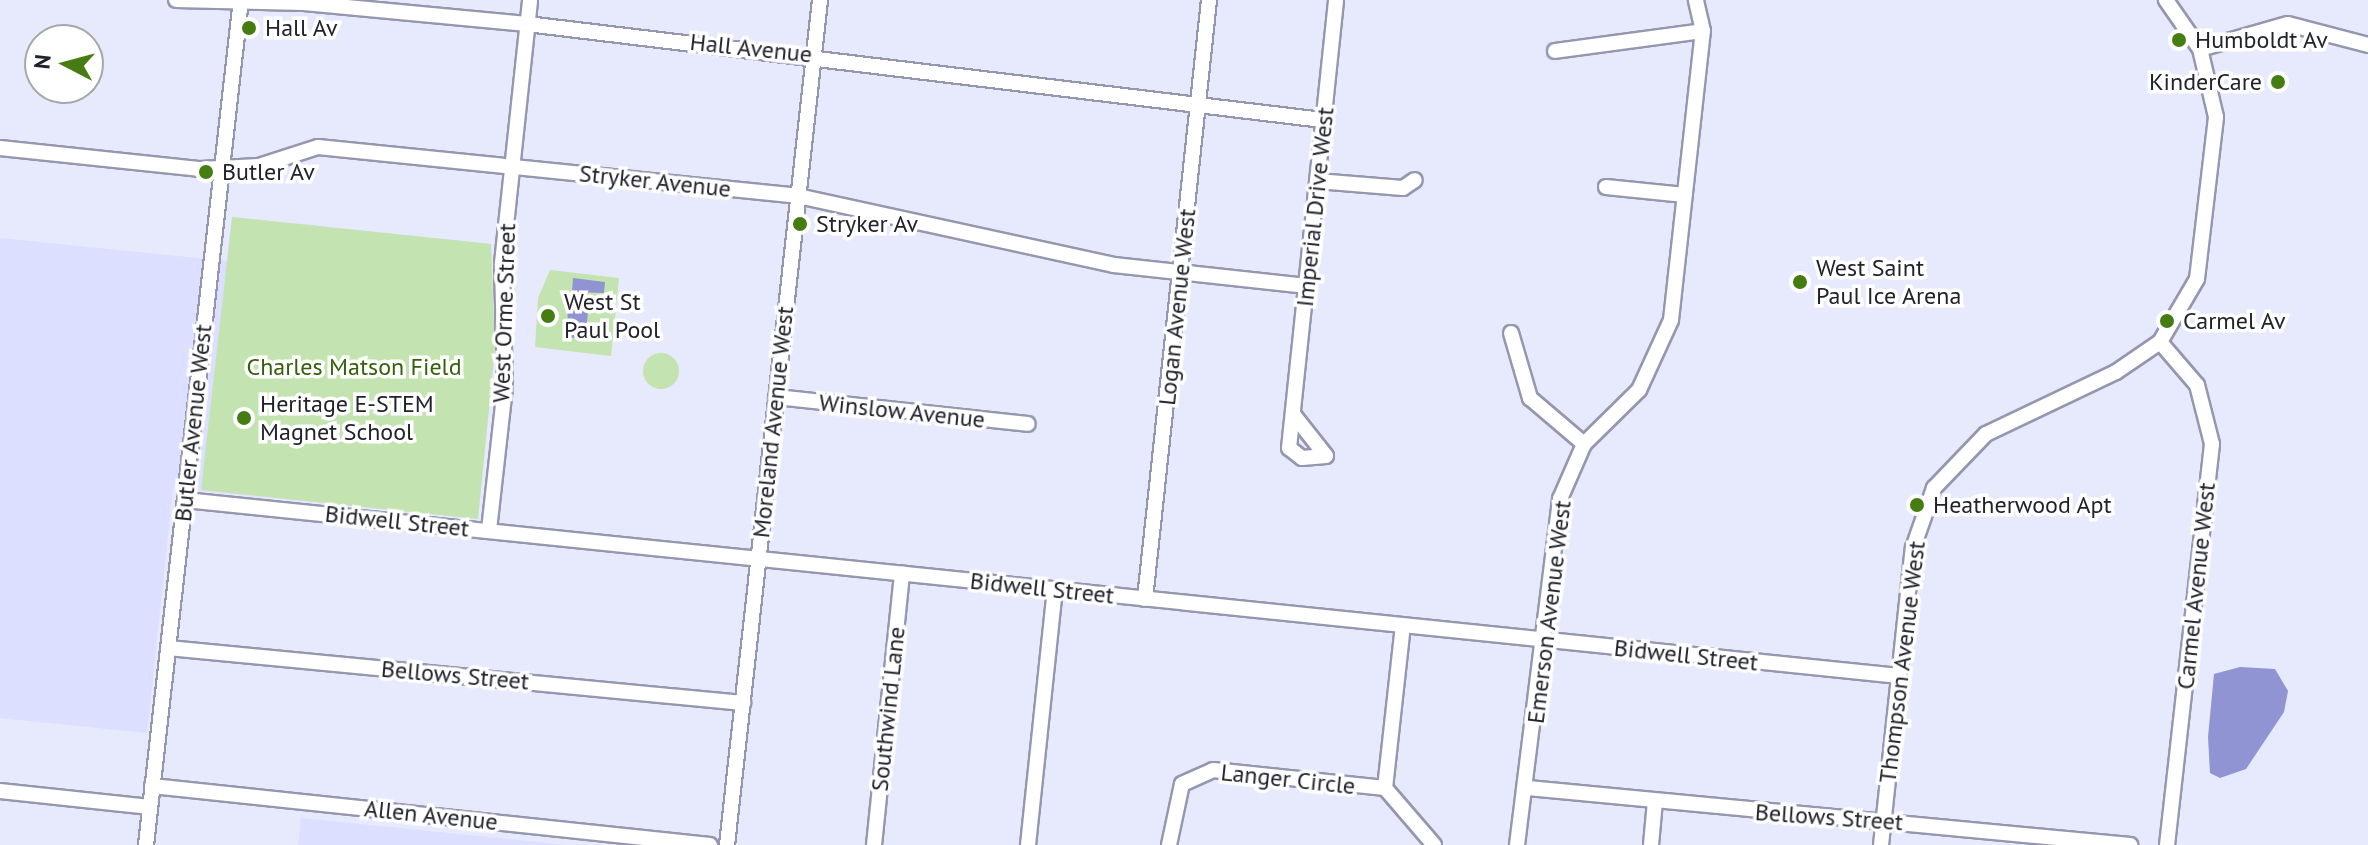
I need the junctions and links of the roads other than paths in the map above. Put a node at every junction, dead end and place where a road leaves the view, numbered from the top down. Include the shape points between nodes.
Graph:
1 (176, 0) edge
2 (530, 0) edge
3 (820, 0) edge
4 (1336, 0) edge
5 (1696, 0) edge
6 (2166, 0) edge
7 (240, 3) edge
8 (1209, 8) edge
9 (527, 24) junction
10 (1703, 31) junction
11 (2368, 45) edge
12 (2200, 49) junction
13 (1555, 51) dead end
14 (814, 54) junction
15 (1200, 106) junction
16 (1323, 120) junction
17 (0, 148) edge
18 (222, 165) junction
19 (512, 167) junction
20 (1415, 180) dead end
21 (1317, 181) junction
22 (1606, 187) dead end
23 (1685, 195) junction
24 (798, 196) junction
25 (1181, 273) junction
26 (1307, 286) junction
27 (1511, 333) dead end
28 (2160, 342) junction
29 (776, 397) junction
30 (1293, 414) dead end
31 (1028, 424) dead end
32 (1584, 444) junction
33 (185, 500) junction
34 (489, 530) junction
35 (758, 558) junction
36 (902, 573) junction
37 (1055, 589) junction
38 (1145, 599) junction
39 (1403, 626) junction
40 (1544, 640) junction
41 (168, 648) junction
42 (1899, 676) junction
43 (743, 703) junction
44 (152, 786) junction
45 (1385, 788) junction
46 (1528, 788) junction
47 (0, 791) edge
48 (1655, 801) junction
49 (150, 807) junction
50 (1883, 820) junction
51 (146, 845) edge
52 (710, 845) edge
53 (727, 845) edge
54 (874, 845) edge
55 (1028, 845) edge
56 (1169, 845) edge
57 (1434, 845) edge
58 (1517, 845) edge
59 (1651, 845) edge
60 (1881, 845) edge
61 (2130, 845) edge
62 (2167, 845) edge

1 - 7 street, Hall Avenue
2 - 9 street, West Orme Street
3 - 14 street, Moreland Avenue West
4 - 16 street, Imperial Drive West
5 - 10 street, Emerson Avenue West
6 - 12 street
7 - 9 street, Hall Avenue via 304,3
7 - 18 street, Butler Avenue West
8 - 15 street, Logan Avenue West
9 - 14 street, Hall Avenue
9 - 19 street, West Orme Street
10 - 13 street
10 - 23 street, Emerson Avenue West
11 - 12 street via 2288,24
12 - 28 street, Thompson Avenue West via 2216,117 2205,243 2189,299
14 - 15 street, Hall Avenue
14 - 24 street, Moreland Avenue West
15 - 16 street, Hall Avenue
15 - 25 street, Logan Avenue West
16 - 21 street, Imperial Drive West
17 - 18 street, Stryker Avenue via 201,169
18 - 19 street, Stryker Avenue via 259,166 318,147
18 - 33 street, Butler Avenue West
19 - 24 street, Stryker Avenue
19 - 34 street, West Orme Street via 502,263 505,387
20 - 21 street via 1403,188
21 - 26 street, Imperial Drive West
22 - 23 street
23 - 32 street, Emerson Avenue West via 1662,352 1639,390
24 - 25 street, Stryker Avenue via 1114,265
24 - 29 street, Moreland Avenue West
25 - 26 street, Stryker Avenue
25 - 38 street, Logan Avenue West
26 - 30 street, Imperial Drive West
27 - 32 street via 1530,398
28 - 42 street, Thompson Avenue West via 1958,456 1920,520
28 - 62 street, Carmel Avenue West via 2197,385 2212,444
29 - 31 street, Winslow Avenue
29 - 35 street, Moreland Avenue West
32 - 40 street, Emerson Avenue West via 1560,499
33 - 34 street, Bidwell Street
33 - 41 street, Butler Avenue West
34 - 35 street, Bidwell Street
35 - 36 street, Bidwell Street
35 - 43 street, Moreland Avenue West
36 - 37 street, Bidwell Street
36 - 54 street, Southwind Lane
37 - 38 street, Bidwell Street
37 - 55 street
38 - 39 street, Bidwell Street
39 - 40 street, Bidwell Street
39 - 45 street
40 - 42 street, Bidwell Street
40 - 46 street, Emerson Avenue West
41 - 43 street, Bellows Street
41 - 44 street, Butler Avenue West
42 - 50 street, Thompson Avenue West
43 - 53 street, Moreland Avenue West
44 - 49 street, Butler Avenue West
44 - 52 street, Allen Avenue
45 - 56 street, Langer Circle via 1213,770 1193,774 1174,798
45 - 57 street, Langer Circle
46 - 48 street, Bellows Street
46 - 58 street, Emerson Avenue West
47 - 49 street
48 - 50 street, Bellows Street
48 - 59 street
49 - 51 street, Butler Avenue West
50 - 60 street, Thompson Avenue West
50 - 61 street, Bellows Street

